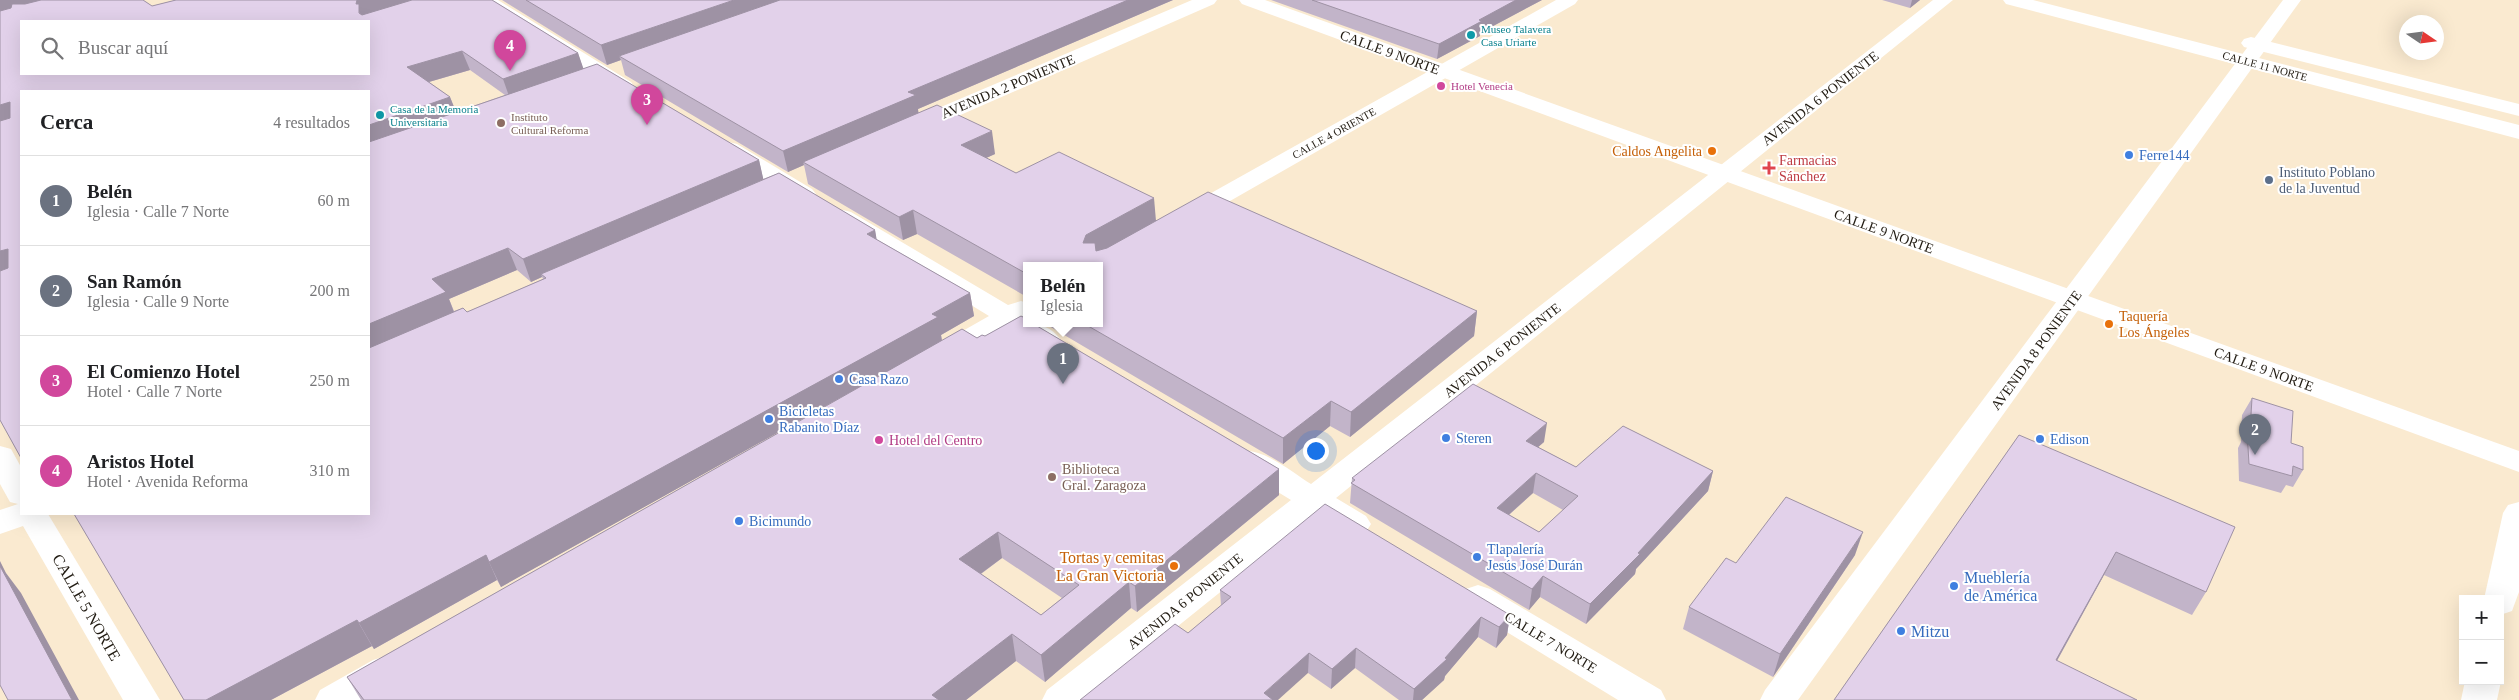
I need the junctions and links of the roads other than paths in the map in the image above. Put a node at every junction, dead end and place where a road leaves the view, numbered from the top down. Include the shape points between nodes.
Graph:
1 (485, 0) edge
2 (1208, 0) edge
3 (1248, 0) edge
4 (1569, 0) edge
5 (1944, 0) edge
6 (2012, 0) edge
7 (2083, 0) edge
8 (2292, 0) edge
9 (2120, 10) dead end
10 (2233, 38) dead end
11 (2254, 53) junction
12 (632, 65) edge
13 (1443, 71) junction
14 (604, 74) junction
15 (577, 84) edge
16 (646, 99) edge
17 (2519, 110) edge
18 (2519, 132) edge
19 (703, 134) edge
20 (893, 136) edge
21 (812, 171) edge
22 (1725, 173) junction
23 (785, 183) junction
24 (758, 195) edge
25 (1168, 226) edge
26 (2073, 300) junction
27 (1018, 311) edge
28 (1038, 327) edge
29 (1068, 352) edge
30 (913, 370) edge
31 (1220, 443) edge
32 (0, 456) edge
33 (2519, 462) edge
34 (20, 492) edge
35 (1313, 499) junction
36 (2519, 513) edge
37 (20, 515) edge
38 (33, 515) edge
39 (0, 523) edge
40 (1380, 539) edge
41 (1456, 584) edge
42 (2501, 595) edge
43 (411, 656) edge
44 (2483, 685) edge
45 (142, 700) edge
46 (333, 700) edge
47 (1060, 700) edge
48 (1648, 700) edge
49 (1778, 700) edge
50 (2480, 700) edge

1 - 14 street
2 - 20 street, AVENIDA 2 PONIENTE
3 - 13 street, CALLE 9 NORTE
4 - 13 street, CALLE 4 ORIENTE
5 - 22 street, AVENIDA 6 PONIENTE
6 - 11 street, CALLE 11 NORTE
7 - 9 street
8 - 11 street, AVENIDA 8 PONIENTE
10 - 11 street, CALLE 11 NORTE
11 - 17 street, CALLE 11 NORTE
11 - 18 street, CALLE 11 NORTE
11 - 26 street, AVENIDA 8 PONIENTE
12 - 14 street
13 - 22 street, CALLE 9 NORTE
13 - 25 street, CALLE 4 ORIENTE
14 - 15 street
14 - 16 street
19 - 23 street
21 - 23 street
22 - 26 street, CALLE 9 NORTE
22 - 35 street, AVENIDA 6 PONIENTE
23 - 24 street
23 - 27 street
26 - 33 street, CALLE 9 NORTE
26 - 49 street, AVENIDA 8 PONIENTE
27 - 30 street
28 - 29 street
31 - 35 street
32 - 34 street
35 - 40 street
35 - 47 street, AVENIDA 6 PONIENTE
36 - 42 street
37 - 39 street
38 - 45 street, CALLE 5 NORTE
41 - 48 street, CALLE 7 NORTE
43 - 46 street
44 - 50 street

